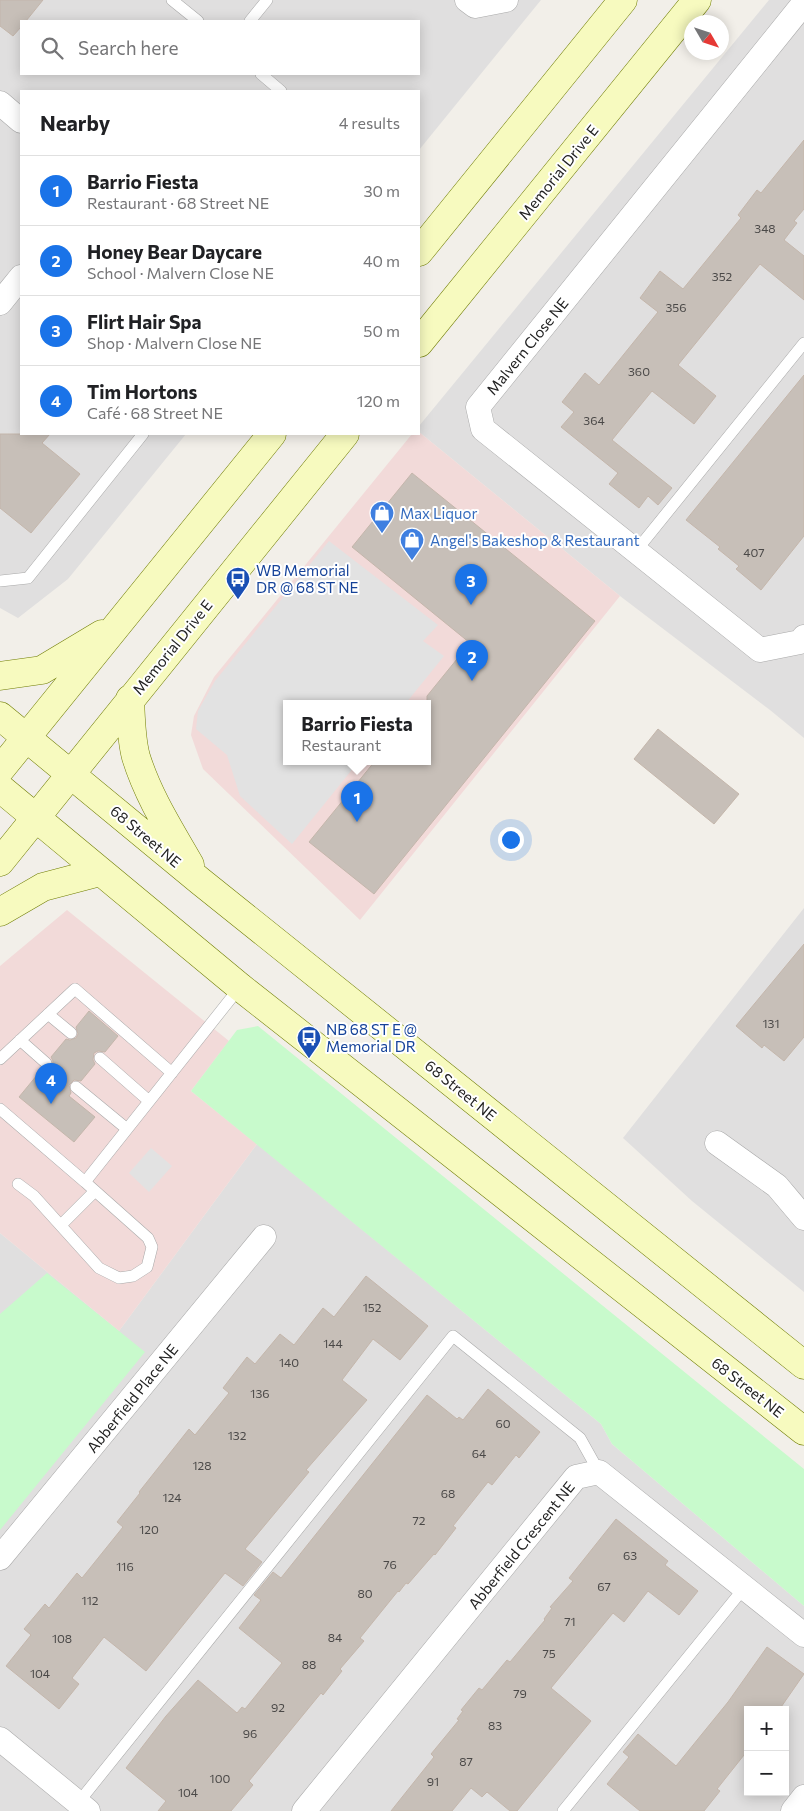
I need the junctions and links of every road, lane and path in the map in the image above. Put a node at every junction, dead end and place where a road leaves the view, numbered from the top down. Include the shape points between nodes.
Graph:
1 (172, 0) edge
2 (267, 0) edge
3 (467, 0) edge
4 (506, 0) edge
5 (623, 0) edge
6 (697, 0) edge
7 (804, 3) edge
8 (197, 20) edge
9 (251, 20) edge
10 (262, 75) edge
11 (280, 90) edge
12 (0, 103) edge
13 (20, 120) edge
14 (420, 251) edge
15 (20, 279) edge
16 (0, 303) edge
17 (420, 342) edge
18 (804, 343) edge
19 (142, 435) edge
20 (271, 435) edge
21 (344, 435) edge
22 (636, 552) junction
23 (0, 581) edge
24 (118, 624) junction
25 (804, 637) edge
26 (0, 676) edge
27 (130, 699) junction
28 (0, 716) edge
29 (27, 737) junction
30 (0, 770) edge
31 (71, 773) junction
32 (0, 788) edge
33 (35, 818) junction
34 (0, 862) edge
35 (100, 872) junction
36 (200, 881) junction
37 (0, 912) edge
38 (240, 987) junction
39 (48, 1014) junction
40 (71, 1033) dead end
41 (20, 1040) junction
42 (100, 1058) dead end
43 (0, 1059) edge
44 (46, 1063) dead end
45 (172, 1072) junction
46 (76, 1087) dead end
47 (149, 1101) junction
48 (0, 1110) edge
49 (127, 1129) junction
50 (717, 1143) dead end
51 (85, 1182) junction
52 (18, 1184) dead end
53 (95, 1191) junction
54 (804, 1218) edge
55 (62, 1225) junction
56 (264, 1237) dead end
57 (804, 1365) edge
58 (804, 1431) edge
59 (600, 1472) junction
60 (0, 1558) edge
61 (744, 1588) junction
62 (804, 1636) edge
63 (0, 1738) edge
64 (804, 1797) edge
65 (83, 1807) edge
66 (304, 1811) edge
67 (563, 1811) edge
68 (793, 1811) edge

1 - 8 lane
2 - 9 lane
3 - 4 street via 475,6
5 - 14 main road
6 - 17 main road, Memorial Drive E
7 - 22 street, Malvern Close NE via 478,407 483,428
10 - 11 lane
12 - 13 street
15 - 16 street
18 - 22 lane
19 - 23 lane via 28,578
20 - 24 main road
21 - 27 main road, Memorial Drive E
22 - 25 street, Malvern Close NE via 760,650 800,642
24 - 26 main road via 42,670
24 - 29 main road
27 - 31 main road, Memorial Drive E
27 - 36 main road via 136,757 154,803
28 - 29 main road, 68 Street NE
29 - 30 main road
29 - 31 main road, 68 Street NE
31 - 33 main road, Memorial Drive E
31 - 36 main road, 68 Street NE
32 - 33 main road, 68 Street NE
33 - 34 main road, Memorial Drive E
33 - 35 main road, 68 Street NE
35 - 37 main road via 43,888
35 - 38 main road, 68 Street NE
36 - 57 main road, 68 Street NE
38 - 45 lane
38 - 58 main road, 68 Street NE
39 - 40 lane
39 - 41 lane
39 - 45 lane via 75,989
41 - 43 lane
41 - 44 lane
42 - 47 lane
45 - 47 lane
46 - 49 lane
47 - 49 lane
48 - 51 lane
49 - 51 lane
50 - 54 street via 777,1186
51 - 53 lane
52 - 55 lane
53 - 55 lane
53 - 55 lane via 148,1238 152,1248 146,1266 133,1276 119,1278 99,1268
56 - 60 street, Abberfield Place NE
59 - 61 street
59 - 65 lane via 580,1438 453,1336
59 - 66 street, Abberfield Crescent NE via 576,1477
61 - 62 street
61 - 67 lane
63 - 65 street
64 - 68 street

